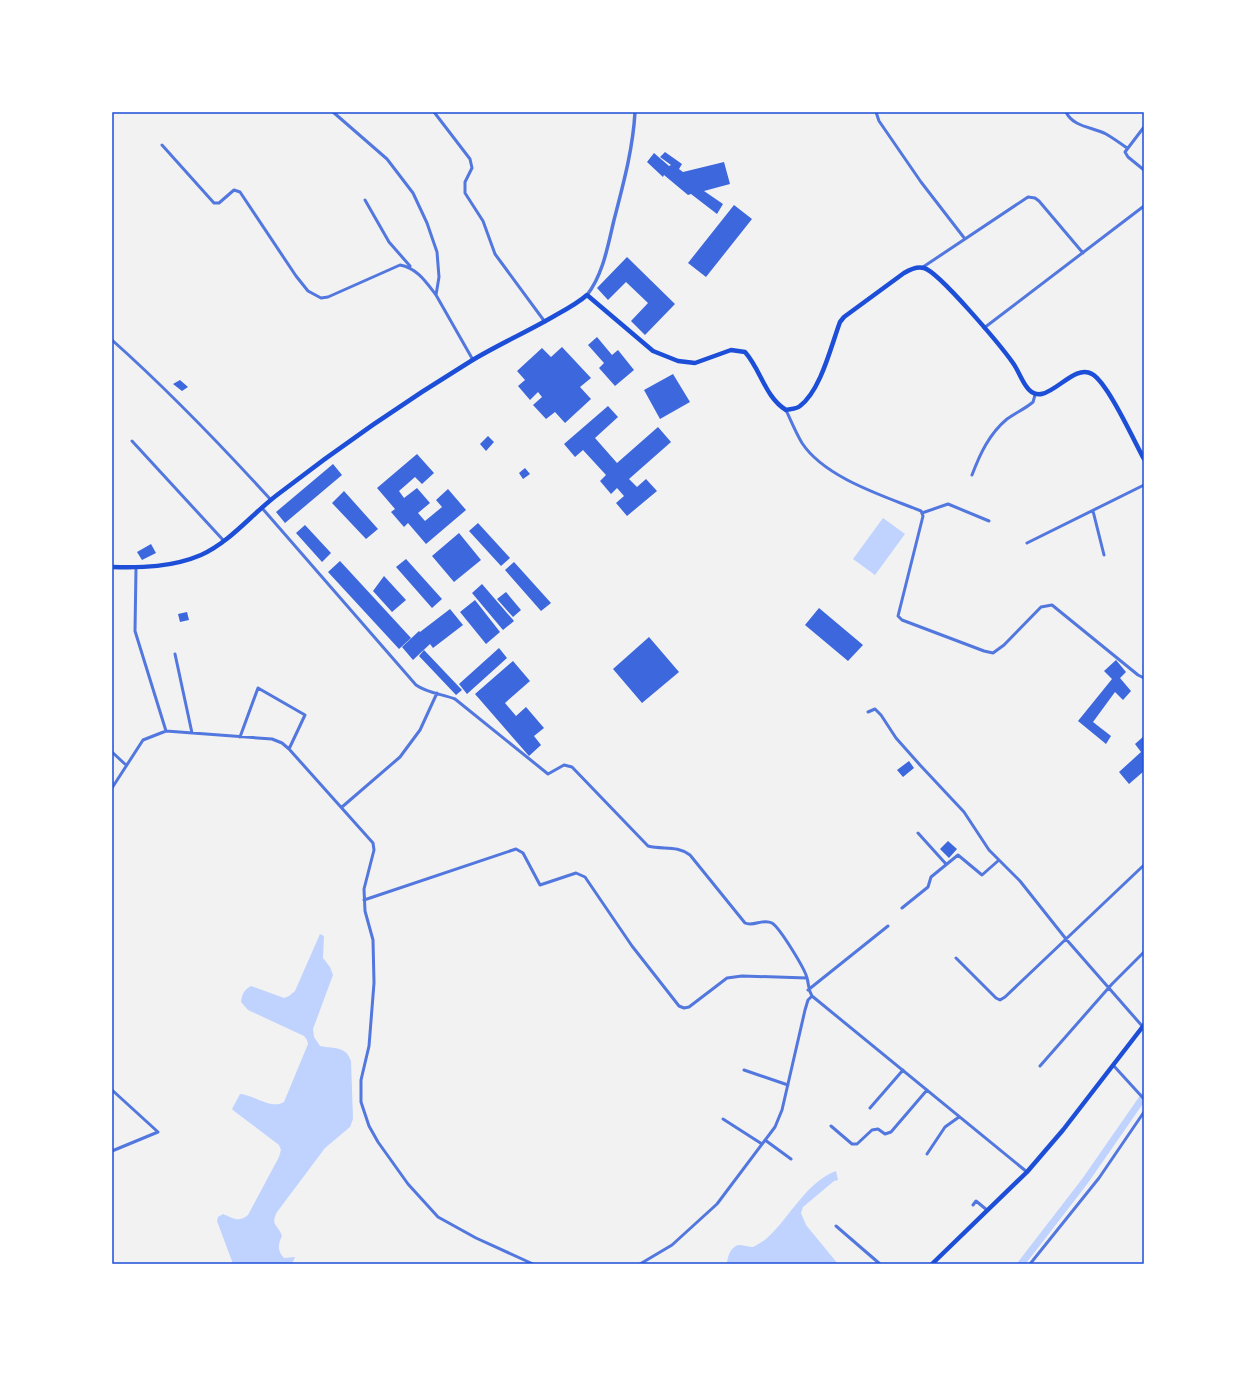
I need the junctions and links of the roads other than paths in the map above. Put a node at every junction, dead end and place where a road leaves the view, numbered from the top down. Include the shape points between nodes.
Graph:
1 (333, 112) edge
2 (434, 112) edge
3 (635, 112) edge
4 (876, 112) edge
5 (1066, 112) edge
6 (1144, 127) edge
7 (162, 145) dead end
8 (1127, 148) junction
9 (1144, 170) edge
10 (365, 200) dead end
11 (1144, 206) edge
12 (964, 239) junction
13 (1083, 253) junction
14 (410, 267) junction
15 (923, 267) junction
16 (436, 295) junction
17 (587, 295) junction
18 (545, 322) junction
19 (984, 328) junction
20 (112, 340) edge
21 (473, 360) junction
22 (1035, 395) junction
23 (786, 410) junction
24 (132, 440) dead end
25 (1144, 459) edge
26 (972, 475) dead end
27 (1144, 485) edge
28 (270, 500) junction
29 (262, 508) junction
30 (1093, 511) junction
31 (922, 514) junction
32 (989, 521) dead end
33 (224, 541) junction
34 (1027, 543) dead end
35 (1104, 555) dead end
36 (112, 567) edge
37 (136, 568) junction
38 (175, 654) dead end
39 (1144, 678) edge
40 (437, 693) junction
41 (868, 712) dead end
42 (166, 731) junction
43 (192, 733) junction
44 (240, 736) junction
45 (289, 749) junction
46 (112, 752) edge
47 (126, 765) junction
48 (112, 788) edge
49 (342, 807) junction
50 (918, 834) dead end
51 (999, 860) junction
52 (946, 864) junction
53 (1144, 865) edge
54 (364, 900) junction
55 (902, 908) dead end
56 (888, 926) dead end
57 (1066, 939) junction
58 (1144, 952) edge
59 (956, 958) dead end
60 (807, 978) junction
61 (1109, 988) junction
62 (808, 990) junction
63 (812, 996) junction
64 (1144, 1026) edge
65 (1113, 1065) junction
66 (1040, 1066) dead end
67 (744, 1070) dead end
68 (903, 1070) junction
69 (788, 1085) junction
70 (112, 1090) edge
71 (927, 1090) junction
72 (1144, 1099) edge
73 (870, 1108) dead end
74 (1144, 1112) edge
75 (960, 1117) junction
76 (723, 1119) dead end
77 (831, 1126) dead end
78 (765, 1140) junction
79 (762, 1144) junction
80 (112, 1151) edge
81 (927, 1154) dead end
82 (791, 1158) dead end
83 (1027, 1172) junction
84 (973, 1204) dead end
85 (987, 1210) junction
86 (836, 1226) dead end
87 (533, 1264) edge
88 (640, 1264) edge
89 (880, 1264) edge
90 (932, 1264) edge
91 (1030, 1264) edge

1 - 16 street via 386,159 413,193 428,223 436,252 439,277
2 - 18 street via 470,158 472,168 465,182 465,193 483,221 495,254
3 - 17 street via 634,136 605,256
4 - 12 street via 879,121 921,182
5 - 8 street via 1077,124 1106,134
6 - 8 street
7 - 14 street via 214,203 219,203 234,190 240,192 296,276 308,291 321,298 400,265
8 - 9 street via 1125,152 1128,156
10 - 14 street via 389,242
11 - 13 street
12 - 13 street via 1028,197 1039,202
12 - 15 street
13 - 19 street
14 - 16 street via 425,280
15 - 19 main road via 936,274
15 - 23 main road via 904,273 848,312 840,322 822,374 808,398 799,407
16 - 21 street
17 - 18 main road
17 - 23 main road via 653,351 678,361 695,363 731,350 745,352 752,359 772,398
18 - 21 main road
19 - 22 main road via 1012,362 1027,388
20 - 28 street via 208,431
21 - 28 main road via 399,406
22 - 25 main road via 1043,395 1075,375 1084,372 1092,374 1104,385
22 - 26 street via 1033,402 993,433
23 - 31 street via 802,444 818,461 850,481 921,511
24 - 33 street
27 - 30 street
28 - 29 main road
29 - 33 main road
29 - 40 street via 416,685 425,691
30 - 34 street
30 - 35 street
31 - 32 street via 948,504
31 - 39 street via 898,616 902,620 984,652 993,653 1041,607 1052,605
33 - 37 main road via 182,563
36 - 37 main road
37 - 42 street via 136,631
38 - 43 street
40 - 49 street via 420,730 400,756
40 - 60 street via 455,699 548,774 564,765 572,768 648,846 682,849 690,855 745,923 771,923 781,931
41 - 51 street via 874,709 882,715 896,738 964,812
42 - 43 street
42 - 47 street via 143,740
43 - 44 street
44 - 45 street via 272,739
44 - 45 street via 258,688 304,715
45 - 49 street
46 - 47 street
47 - 48 street
49 - 54 street via 373,843 374,850 364,889
50 - 52 street
51 - 52 street via 982,875 958,855
51 - 57 street via 1020,881
52 - 55 street via 931,877 928,887
53 - 57 street
54 - 60 street via 516,849 523,853 540,885 576,873 585,877 632,946 684,1008 689,1007 727,978
54 - 87 street via 373,940 374,983 369,1046 361,1080 361,1102 369,1126 408,1184 438,1217
56 - 62 street
57 - 59 street via 1000,1000
57 - 61 street
58 - 61 street
60 - 62 street
61 - 64 street
61 - 66 street
62 - 63 street
63 - 68 street
63 - 69 street via 805,1010
64 - 65 main road
65 - 72 street
65 - 83 main road
67 - 69 street
68 - 71 street
68 - 73 street
69 - 78 street via 775,1127
70 - 80 street via 158,1132
71 - 75 street
71 - 77 street via 891,1132 885,1134 878,1129 872,1130 857,1144 852,1144
74 - 91 street via 1099,1178
75 - 81 street via 945,1127
75 - 83 street
76 - 79 street
78 - 79 street
78 - 82 street
79 - 88 street via 717,1204 672,1245
83 - 85 main road
84 - 85 street via 976,1201
85 - 90 main road
86 - 89 street

